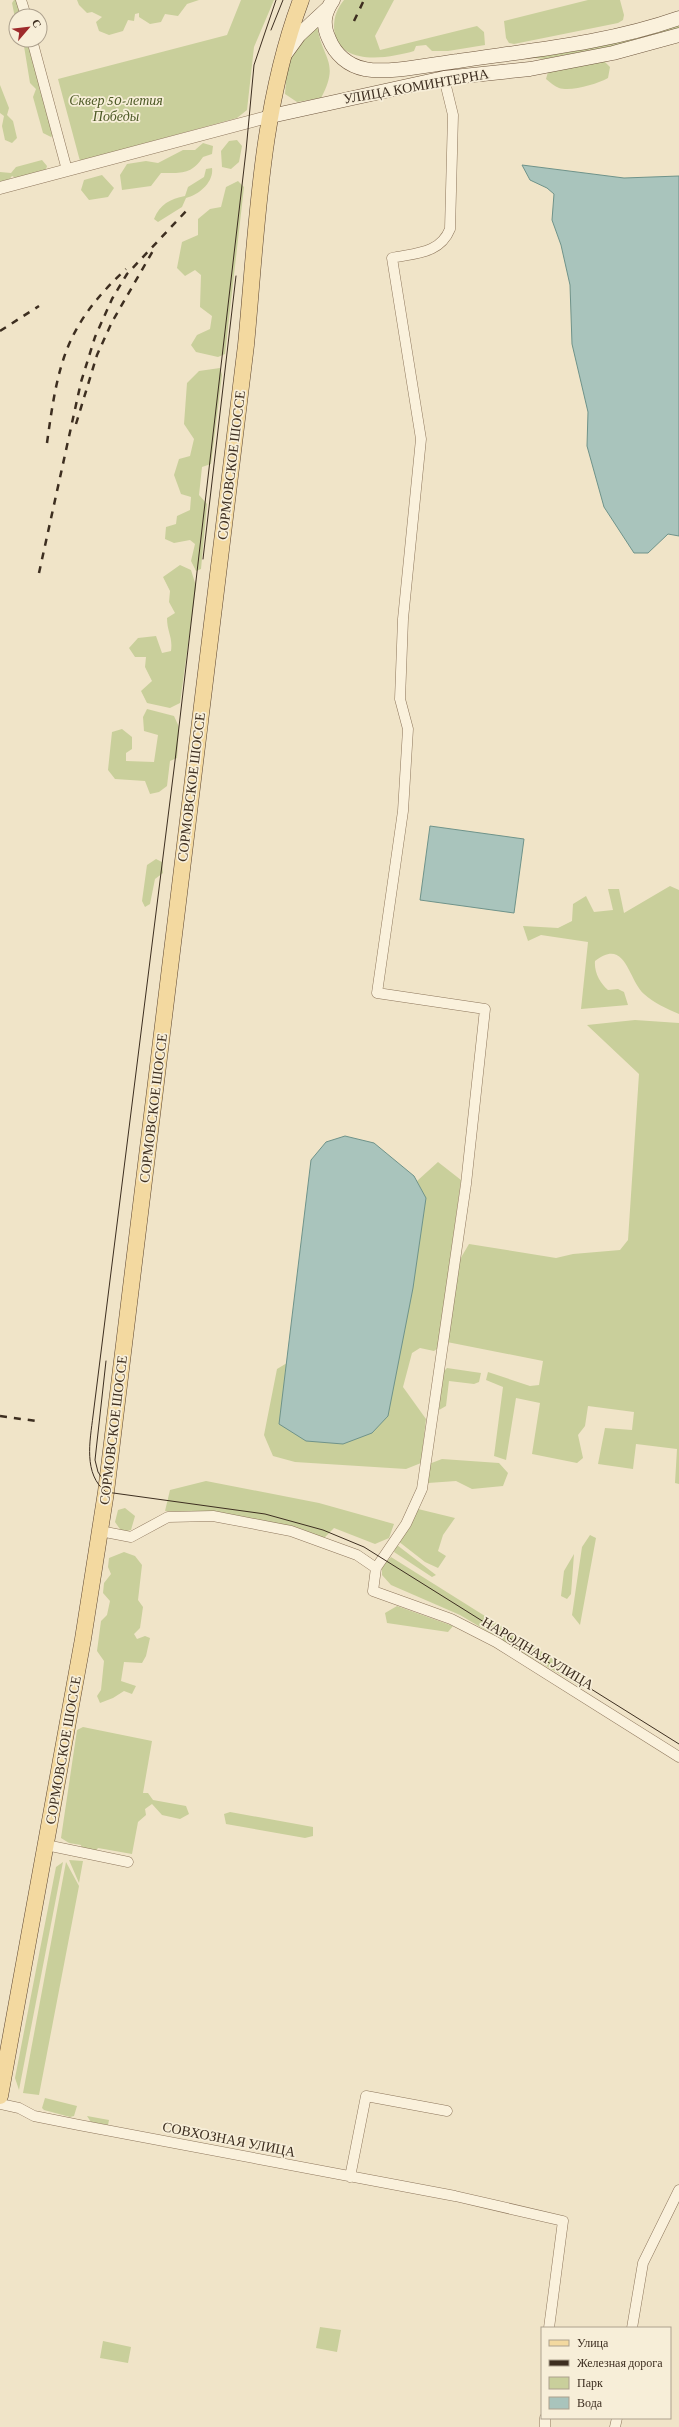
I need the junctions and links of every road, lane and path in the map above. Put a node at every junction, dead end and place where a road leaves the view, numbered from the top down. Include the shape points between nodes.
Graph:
1 (301, 0) edge
2 (330, 4) edge
3 (679, 18) edge
4 (679, 35) edge
5 (34, 48) edge
6 (280, 61) junction
7 (444, 78) junction
8 (271, 116) junction
9 (66, 170) junction
10 (0, 188) edge
11 (100, 1531) junction
12 (376, 1568) junction
13 (679, 1757) edge
14 (46, 1845) junction
15 (128, 1862) dead end
16 (0, 2096) edge
17 (0, 2104) edge
18 (447, 2111) dead end
19 (350, 2177) junction
20 (679, 2190) edge
21 (549, 2327) edge
22 (632, 2327) edge

1 - 6 main road
2 - 3 main road, УЛИЦА КОМИНТЕРНА via 324,22 337,54 352,65 372,70 423,66 595,40
2 - 6 main road via 299,35
4 - 7 main road, УЛИЦА КОМИНТЕРНА via 613,53 553,64
5 - 9 street
6 - 8 main road
7 - 8 main road, УЛИЦА КОМИНТЕРНА
7 - 12 street via 453,115 450,229 441,245 392,258 421,439 403,619 400,699 408,729 403,811 377,993 485,1009 466,1184 422,1489 406,1524
8 - 9 street
8 - 11 main road, СОРМОВСКОЕ ШОССЕ via 264,160 246,345
9 - 10 street
11 - 12 street via 131,1537 168,1517 213,1516 291,1531 357,1555
11 - 14 main road, СОРМОВСКОЕ ШОССЕ
12 - 13 street, НАРОДНАЯ УЛИЦА via 373,1591 451,1619 496,1642
14 - 15 street
14 - 16 main road, СОРМОВСКОЕ ШОССЕ
17 - 19 street, СОВХОЗНАЯ УЛИЦА via 19,2108 34,2116
18 - 19 street via 366,2096
19 - 21 street, СОВХОЗНАЯ УЛИЦА via 455,2196 563,2221
20 - 22 street via 643,2263

